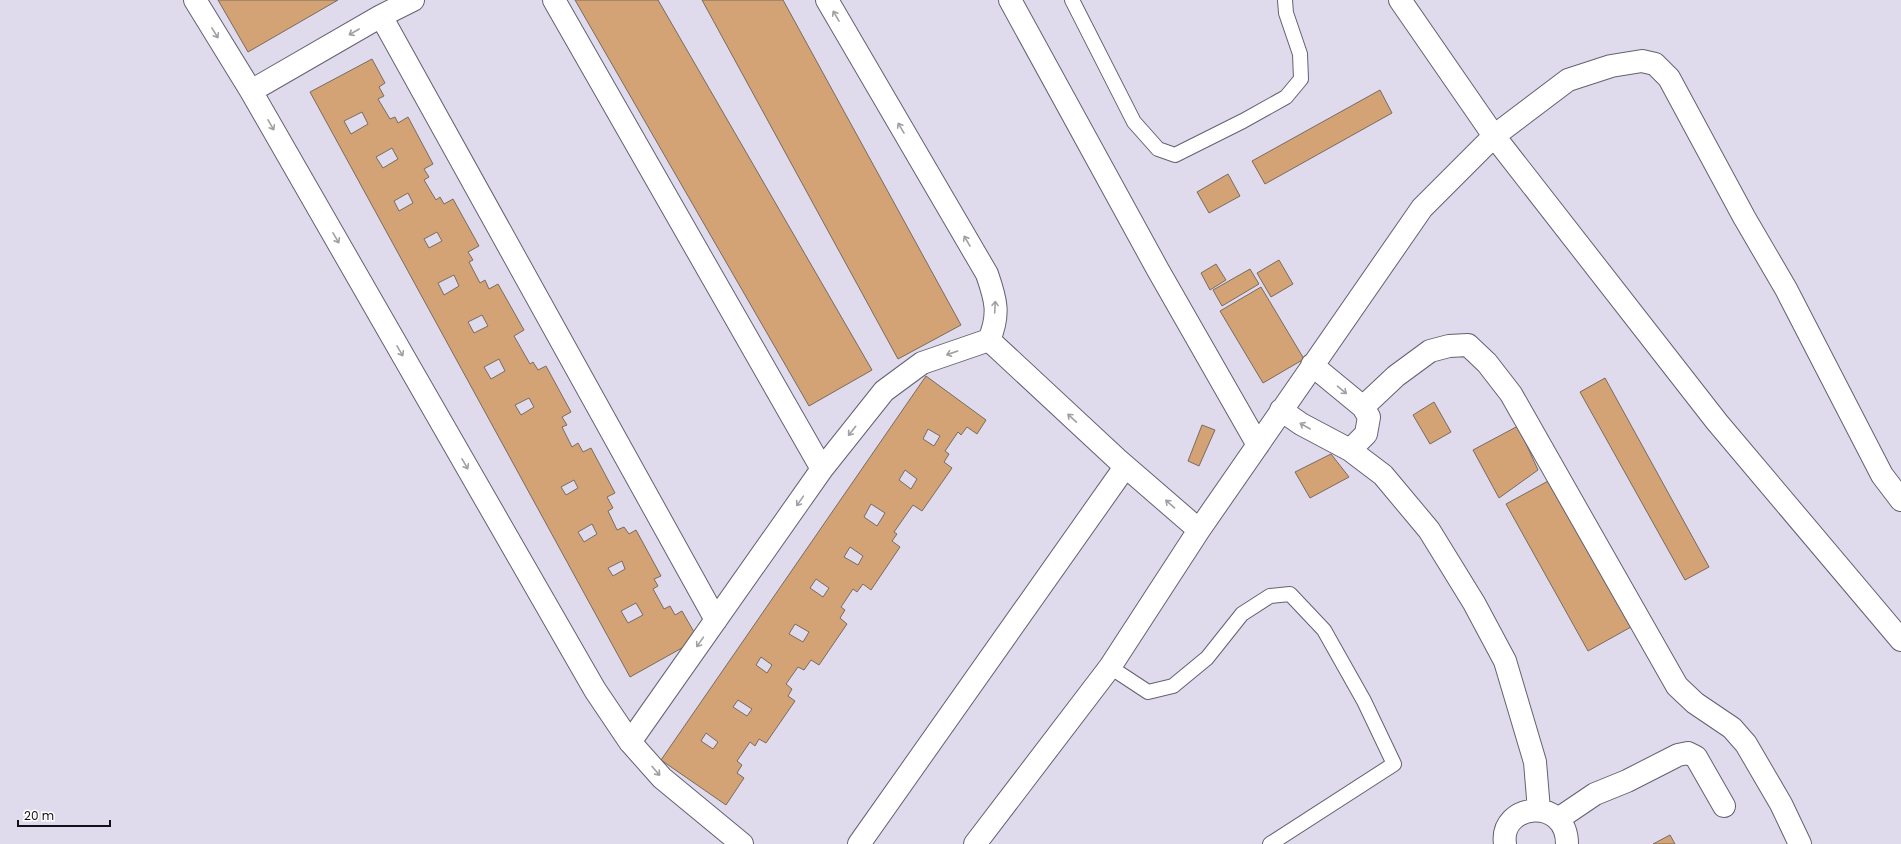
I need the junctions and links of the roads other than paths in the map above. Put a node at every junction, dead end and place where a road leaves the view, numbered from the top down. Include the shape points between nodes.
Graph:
1 (195, 0) edge
2 (413, 0) edge
3 (554, 0) edge
4 (826, 0) edge
5 (1010, 0) edge
6 (1072, 0) edge
7 (1285, 0) edge
8 (1400, 0) edge
9 (381, 16) junction
10 (252, 92) junction
11 (1494, 136) junction
12 (989, 340) junction
13 (1312, 365) junction
14 (1363, 407) junction
15 (1281, 410) junction
16 (1258, 445) junction
17 (1350, 450) junction
18 (1126, 467) junction
19 (822, 469) junction
20 (1901, 500) edge
21 (1199, 530) junction
22 (716, 620) junction
23 (1901, 640) edge
24 (1110, 667) junction
25 (630, 742) junction
26 (1724, 806) dead end
27 (1549, 814) junction
28 (742, 844) edge
29 (859, 844) edge
30 (975, 844) edge
31 (1270, 844) edge
32 (1505, 844) edge
33 (1567, 844) edge
34 (1800, 844) edge

1 -> 10 street
2 - 9 street
3 - 19 street
12 -> 4 street via 994,327 996,301 987,274
5 - 16 street via 1158,270
6 - 7 lane via 1134,122 1158,149 1175,155 1286,97 1301,78 1300,54 1286,13
8 - 11 street
9 -> 10 street
9 - 22 street
10 -> 25 street via 595,690
11 - 13 street via 1422,208
11 - 20 street via 1568,80 1611,66 1642,61 1655,64 1669,78 1786,289 1882,475
11 - 23 street via 1717,422
18 -> 12 street
12 -> 19 street via 922,364 884,391
13 -> 14 street
13 - 15 street
14 - 17 street via 1369,417 1366,434
14 - 34 street via 1396,376 1430,351 1468,345 1487,363 1511,394 1676,686 1695,703 1732,728 1746,744 1781,804
15 - 16 street
17 -> 15 street via 1301,424
16 - 21 street
17 - 27 street via 1383,475 1429,530 1474,603 1505,661
21 -> 18 street
18 - 29 street
19 -> 22 street
21 - 24 street
22 -> 25 street
24 - 30 street
24 - 31 lane via 1148,692 1173,686 1207,658 1242,614 1270,596 1290,594 1324,630 1364,701 1394,764
25 -> 28 street via 662,778
26 - 27 street via 1696,757 1688,753 1678,755 1627,781
27 - 32 street via 1529,810 1512,821 1507,830
27 - 33 street via 1564,827

